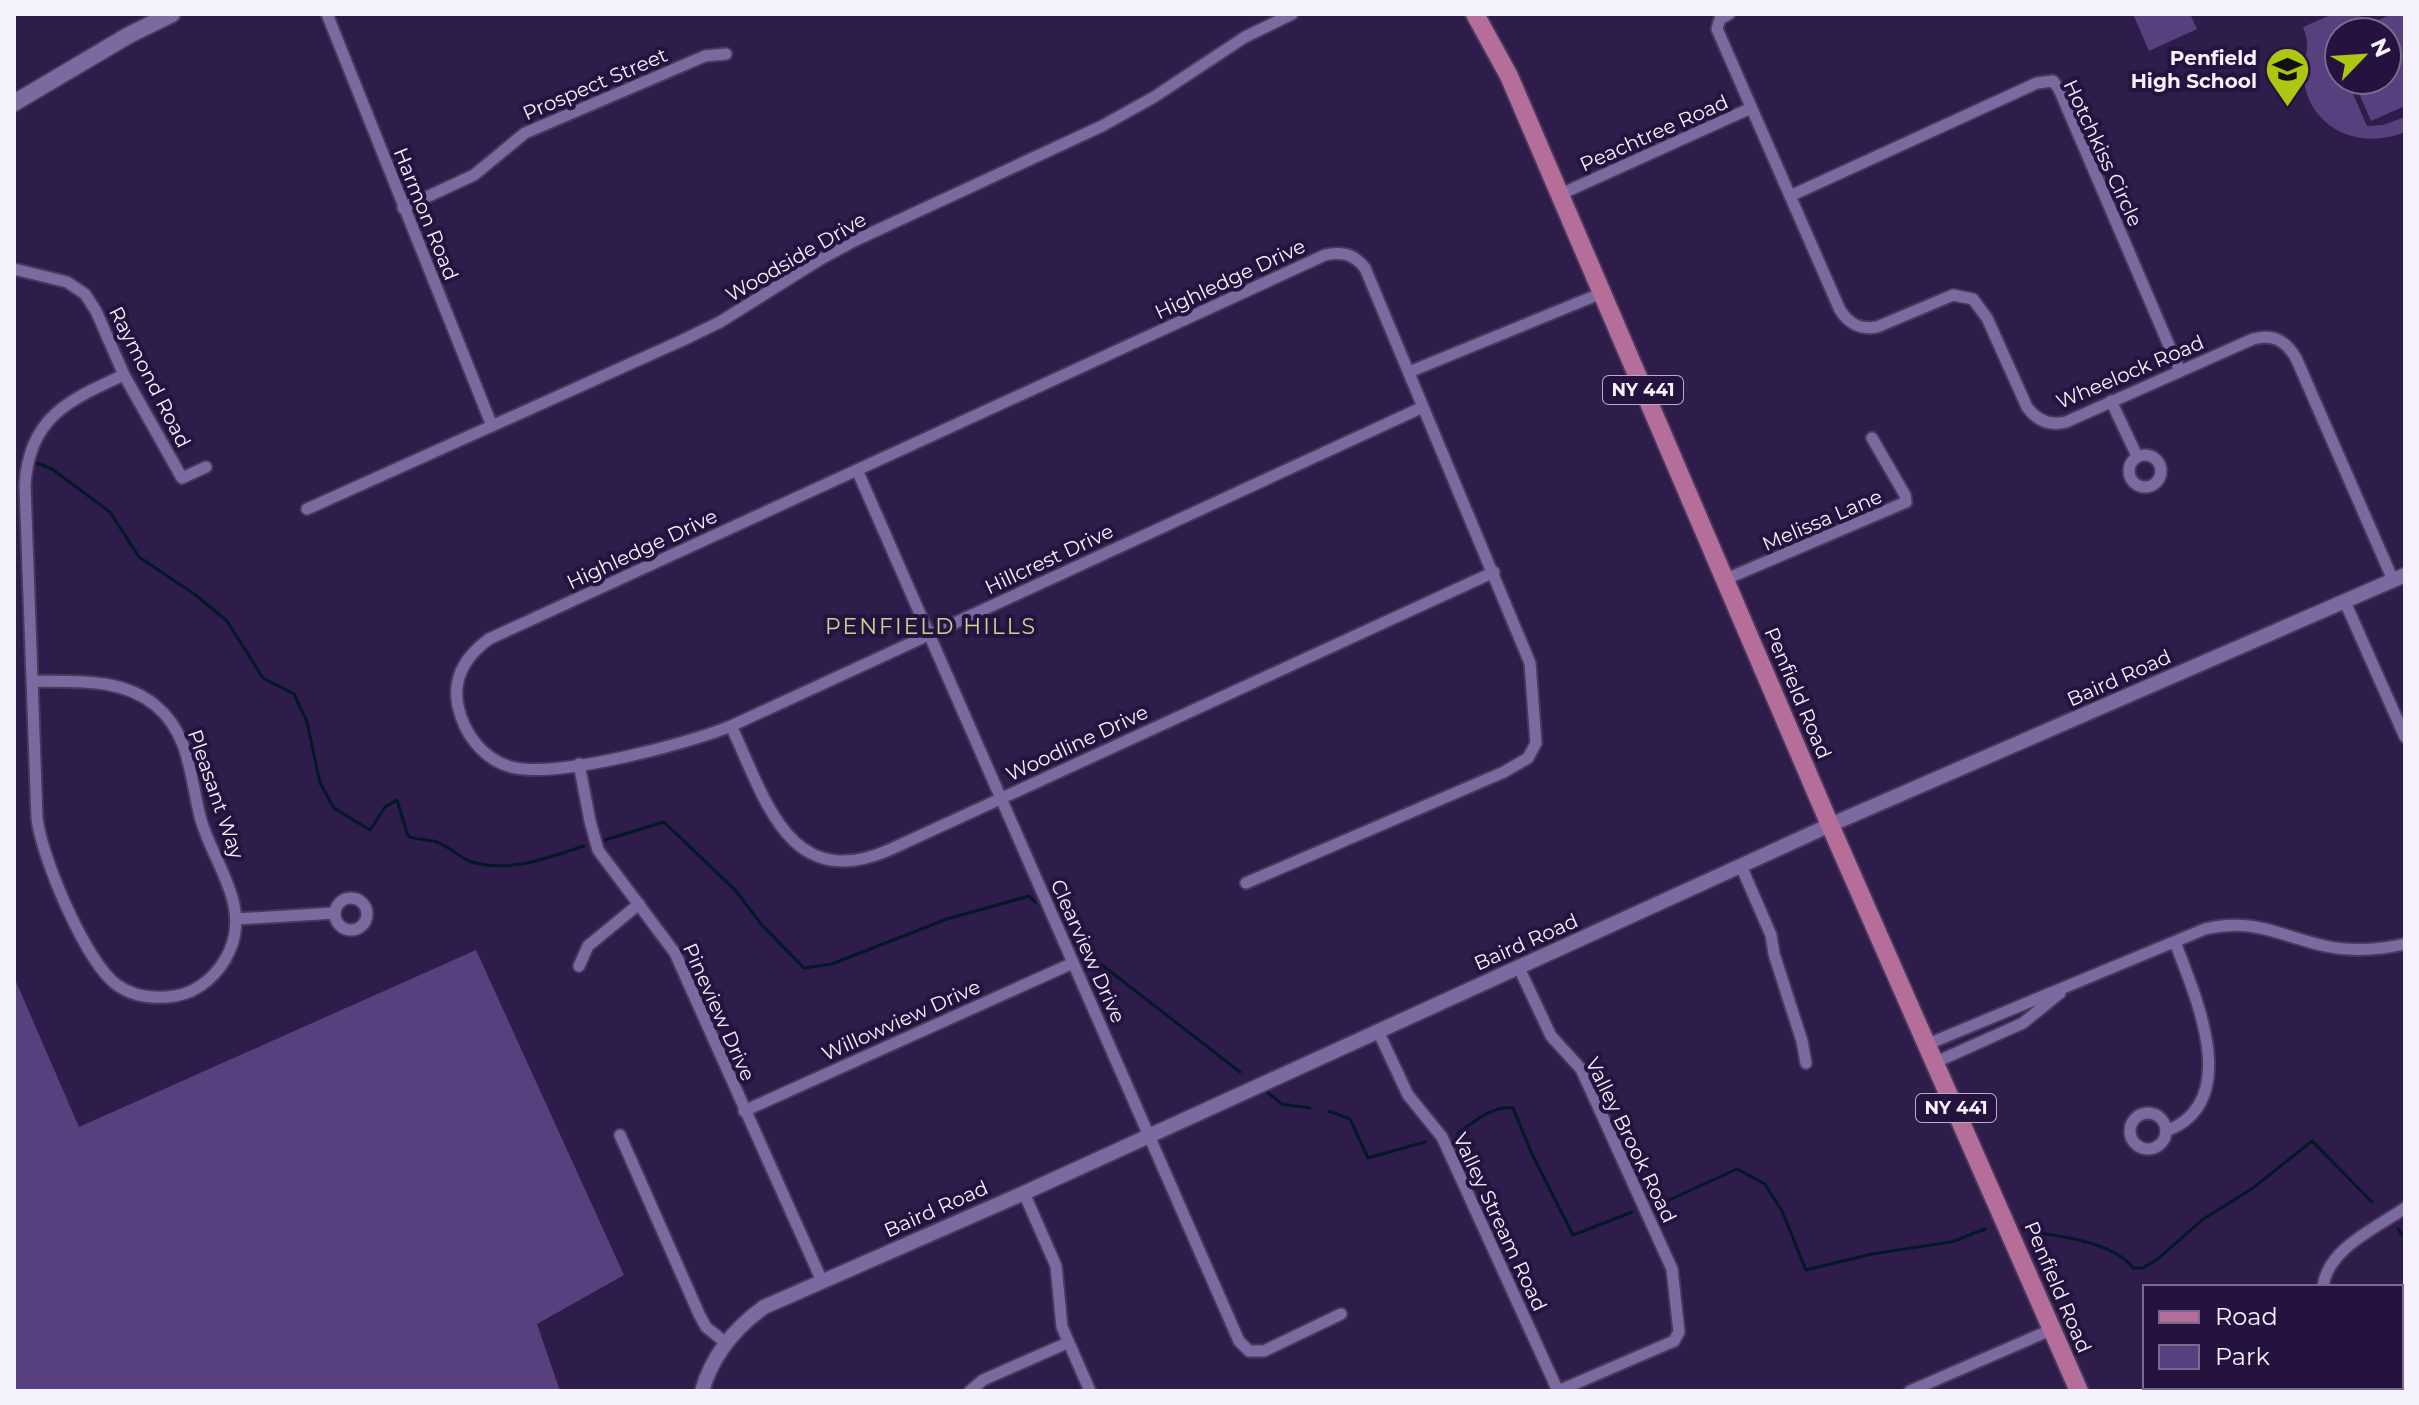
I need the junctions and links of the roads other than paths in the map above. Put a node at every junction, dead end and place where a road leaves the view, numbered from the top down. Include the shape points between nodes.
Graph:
1 (172, 14) edge
2 (327, 14) edge
3 (1292, 14) edge
4 (1475, 14) edge
5 (1729, 14) edge
6 (726, 54) dead end
7 (14, 103) edge
8 (1751, 108) junction
9 (1561, 194) junction
10 (1790, 196) junction
11 (403, 208) junction
12 (14, 269) edge
13 (1602, 293) junction
14 (2180, 371) junction
15 (1409, 372) junction
16 (124, 375) junction
17 (2111, 401) junction
18 (1423, 407) junction
19 (492, 426) junction
20 (1872, 438) dead end
21 (2137, 456) dead end
22 (206, 467) dead end
23 (857, 470) junction
24 (307, 509) dead end
25 (1494, 572) junction
26 (2399, 577) edge
27 (1726, 579) junction
28 (2345, 602) junction
29 (930, 634) junction
30 (33, 681) junction
31 (731, 726) junction
32 (466, 729) joint
33 (2405, 737) edge
34 (579, 764) junction
35 (1001, 798) junction
36 (1830, 825) junction
37 (1741, 866) junction
38 (1246, 883) dead end
39 (639, 904) junction
40 (335, 913) dead end
41 (236, 919) junction
42 (2175, 942) junction
43 (2405, 944) edge
44 (1073, 963) junction
45 (579, 966) dead end
46 (1519, 968) junction
47 (2066, 987) junction
48 (1378, 1031) junction
49 (1928, 1044) junction
50 (1936, 1062) junction
51 (1806, 1063) dead end
52 (744, 1111) junction
53 (2166, 1131) dead end
54 (620, 1135) dead end
55 (1149, 1135) junction
56 (1024, 1193) junction
57 (2405, 1208) edge
58 (822, 1281) junction
59 (2323, 1285) edge
60 (1341, 1314) dead end
61 (2053, 1329) junction
62 (726, 1343) junction
63 (1067, 1343) junction
64 (702, 1391) edge
65 (970, 1391) edge
66 (1090, 1391) edge
67 (1558, 1391) edge
68 (1910, 1391) edge
69 (2079, 1391) edge

1 - 7 main road
2 - 11 street, Harmon Road
3 - 19 street, Woodside Drive via 1245,37 1102,126 854,241 683,340
4 - 9 main road, Penfield Road / NY 441
5 - 8 street, Peachtree Road via 1717,29
6 - 11 street, Prospect Street via 705,56 525,133 474,175
8 - 9 street, Peachtree Road
8 - 10 street, Wheelock Road
9 - 13 main road, Penfield Road / NY 441
10 - 14 street, Hotchkiss Circle via 2037,83 2053,81
10 - 17 street, Wheelock Road via 1840,310 1853,324 1877,327 1944,298 1967,297 1984,310 2027,407 2037,418 2059,423
11 - 19 street, Harmon Road
12 - 16 street, Raymond Road via 67,282 85,294
13 - 15 street
13 - 27 main road, Penfield Road / NY 441
14 - 17 street, Wheelock Road
14 - 26 street, Wheelock Road via 2264,336 2290,348
15 - 18 street, Highledge Drive
15 - 23 street, Highledge Drive via 1365,268 1354,256 1337,253
16 - 22 street, Raymond Road via 182,478
16 - 30 street, Pleasant Way via 59,409 41,429 28,457
17 - 21 street
18 - 25 street, Highledge Drive
18 - 29 street, Hillcrest Drive
19 - 24 street, Woodside Drive
20 - 27 street, Melissa Lane via 1906,502
23 - 29 street, Clearview Drive
23 - 32 street, Highledge Drive via 489,639 470,657 458,682
25 - 35 street, Woodline Drive
25 - 38 street, Highledge Drive via 1530,663 1537,735 1532,754 1504,772
26 - 28 street, Baird Road
27 - 36 main road, Penfield Road / NY 441
28 - 33 street
28 - 36 street, Baird Road
29 - 31 street, Hillcrest Drive
29 - 35 street, Clearview Drive
30 - 41 street, Pleasant Way via 111,685 143,698 165,715 182,742
30 - 41 street, Pleasant Way via 38,831 88,950 105,974 141,996 191,991 222,965
31 - 34 street, Hillcrest Drive via 677,745
31 - 35 street, Woodline Drive via 786,835 805,851 828,860 873,857
32 - 34 street, Hillcrest Drive via 480,749 511,767
34 - 39 street, Pineview Drive via 598,850
35 - 44 street, Clearview Drive
36 - 37 street, Baird Road
36 - 49 main road, Penfield Road / NY 441
37 - 46 street, Baird Road
37 - 51 street via 1771,935
39 - 45 street via 588,946
39 - 52 street, Pineview Drive via 675,953
40 - 41 street
42 - 43 street via 2205,929 2239,925 2346,950
42 - 47 street
42 - 53 street via 2197,1003 2209,1069 2200,1105 2180,1126
44 - 52 street, Willowview Drive
44 - 55 street, Clearview Drive
46 - 48 street, Baird Road
46 - 67 street, Valley Brook Road via 1551,1036 1581,1069 1672,1269 1679,1332 1677,1338
47 - 49 street
47 - 50 street via 2023,1023
48 - 55 street, Baird Road
48 - 67 street, Valley Stream Road via 1408,1095 1442,1137
49 - 50 main road, Penfield Road / NY 441
50 - 61 main road, Penfield Road / NY 441
52 - 58 street, Pineview Drive
54 - 62 street via 699,1314
55 - 56 street, Baird Road
55 - 60 street, Clearview Drive via 1244,1347 1264,1351
56 - 58 street, Baird Road
56 - 63 street via 1056,1266
57 - 59 street via 2338,1255
58 - 62 street, Baird Road via 764,1307
61 - 68 street
61 - 69 main road, Penfield Road / NY 441
62 - 64 street, Baird Road
63 - 65 street via 983,1380
63 - 66 street

